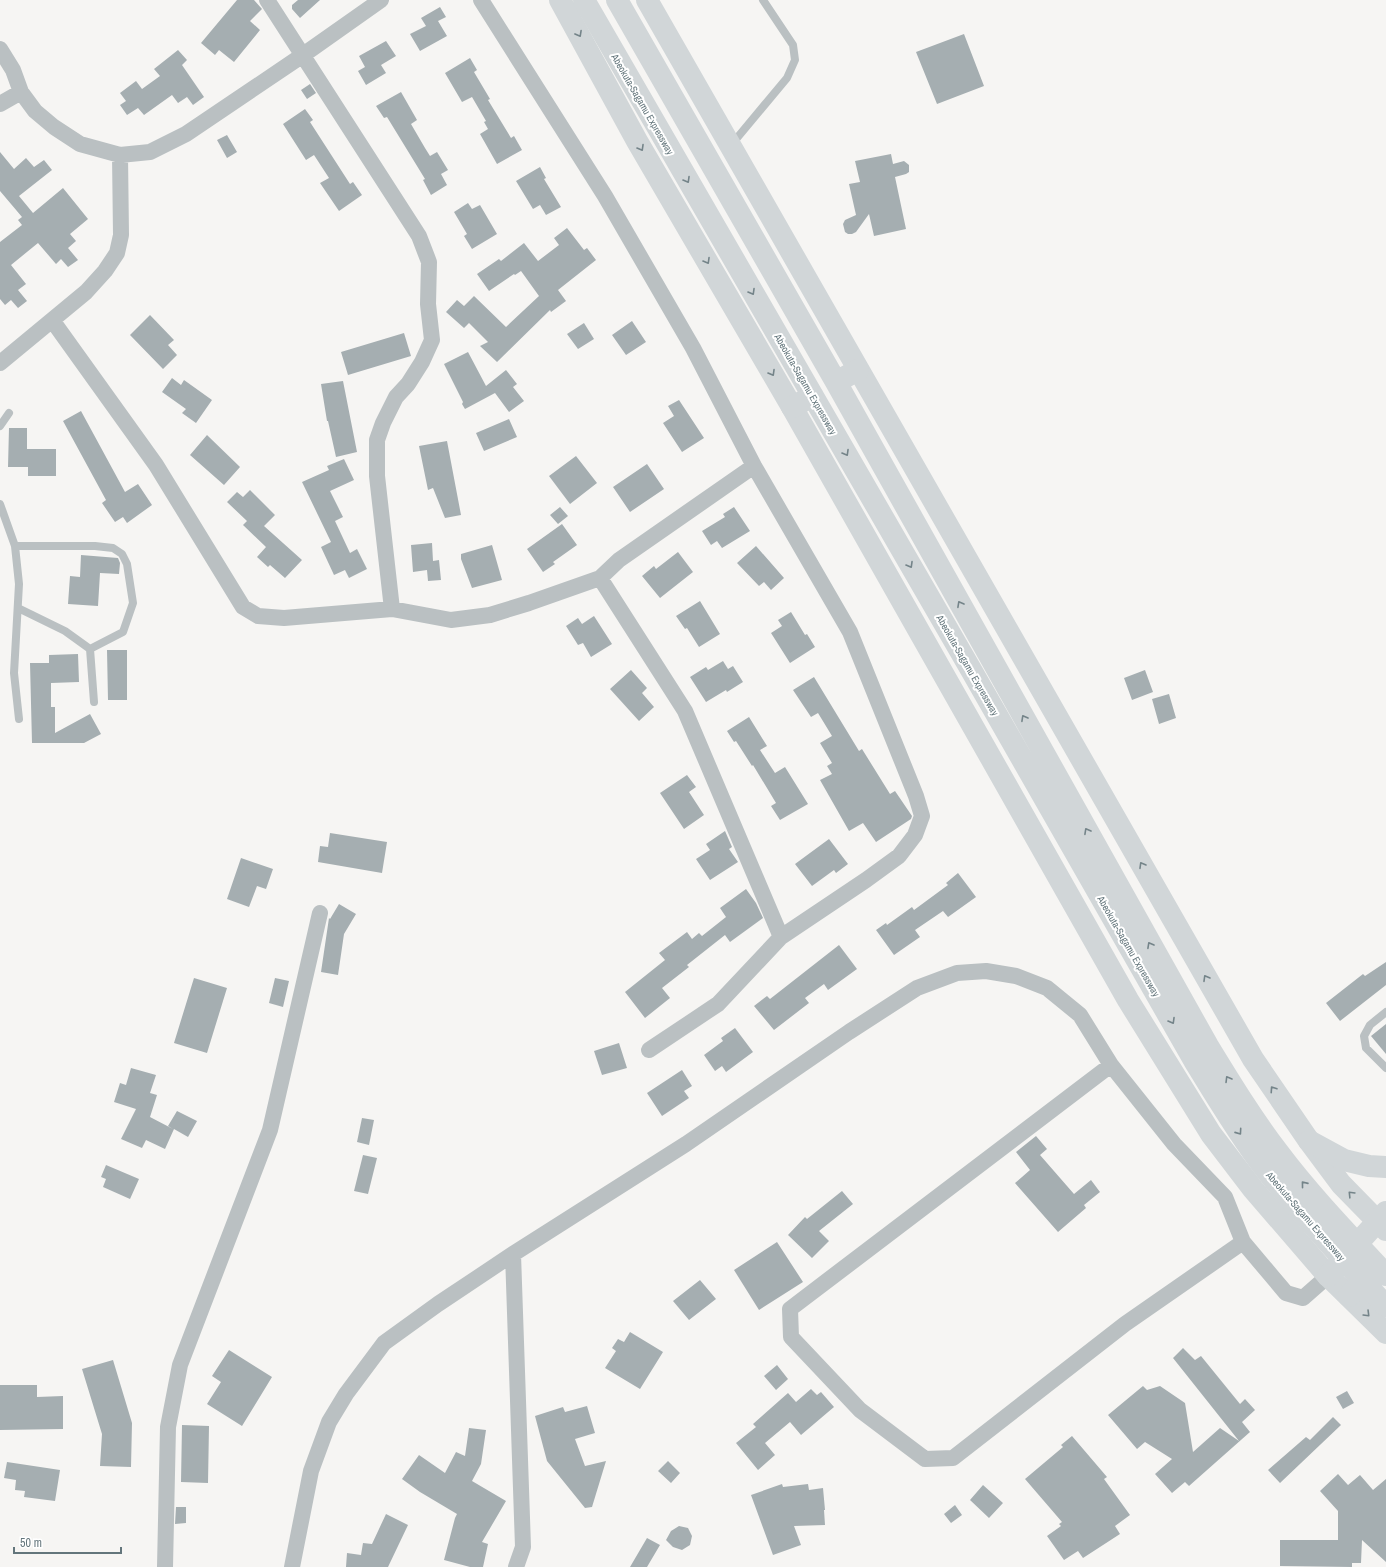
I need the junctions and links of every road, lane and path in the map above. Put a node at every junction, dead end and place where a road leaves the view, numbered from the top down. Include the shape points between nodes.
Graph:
1 (267, 0) edge
2 (381, 0) edge
3 (481, 0) edge
4 (560, 0) edge
5 (584, 0) edge
6 (617, 0) edge
7 (647, 0) edge
8 (763, 0) edge
9 (0, 49) edge
10 (303, 55) junction
11 (21, 92) junction
12 (0, 104) edge
13 (730, 146) junction
14 (120, 155) junction
15 (52, 320) junction
16 (0, 363) edge
17 (858, 370) junction
18 (836, 382) junction
19 (813, 396) junction
20 (792, 407) junction
21 (9, 413) dead end
22 (0, 426) edge
23 (754, 466) junction
24 (0, 504) edge
25 (14, 546) junction
26 (600, 578) junction
27 (18, 608) junction
28 (392, 609) junction
29 (90, 649) junction
30 (94, 702) dead end
31 (20, 719) dead end
32 (320, 913) dead end
33 (781, 937) junction
34 (1161, 983) junction
35 (1386, 1012) edge
36 (649, 1050) dead end
37 (1111, 1065) junction
38 (1386, 1068) edge
39 (1309, 1141) junction
40 (1386, 1167) edge
41 (1383, 1221) edge
42 (1243, 1242) junction
43 (512, 1254) junction
44 (1386, 1254) edge
45 (1386, 1275) edge
46 (1328, 1276) junction
47 (1349, 1296) junction
48 (1386, 1306) edge
49 (1386, 1333) edge
50 (165, 1567) edge
51 (292, 1567) edge
52 (516, 1567) edge

1 - 10 street
2 - 10 street
3 - 23 street via 605,196 693,348
4 -> 20 main road via 637,141
5 -> 19 main road, Abeokuta-Sagamu Expressway
6 - 18 main road, Abeokuta-Sagamu Expressway
7 - 13 main road
8 - 13 lane via 793,45 795,60 787,78
9 - 11 street via 13,70
10 - 14 street via 186,134 150,152
10 - 28 street via 419,236 429,262 428,304 432,340 422,362 396,397 377,440 377,476
11 - 12 street
11 - 14 street via 35,111 80,144
13 - 17 main road
14 - 15 street via 121,235 117,253 86,292
15 - 16 street
15 - 28 street via 156,465 242,607 258,616 284,618
17 - 18 main road
39 -> 17 main road via 1253,1059
34 -> 18 main road, Abeokuta-Sagamu Expressway
19 - 20 main road
19 -> 34 main road, Abeokuta-Sagamu Expressway
20 - 46 main road via 1132,1007 1211,1134 1253,1189
21 - 22 lane
23 - 26 street via 619,560
23 - 33 street via 850,632 922,816 915,835 899,856
24 - 25 lane
25 - 27 lane via 19,584
25 - 29 lane via 95,546 113,548 122,554 127,564 133,603 123,632
26 - 28 street via 490,615 452,620
26 - 33 street via 685,711
27 - 29 lane via 65,631
27 - 31 lane via 14,673
29 - 30 lane
32 - 50 street via 270,1130 180,1365 168,1427
33 - 36 street via 718,1004
45 -> 34 main road, Abeokuta-Sagamu Expressway via 1320,1204 1278,1152
34 -> 48 main road, Abeokuta-Sagamu Expressway via 1228,1116 1264,1168 1306,1220
35 - 38 lane via 1370,1025 1364,1036 1366,1048
37 - 42 street via 1174,1144 1225,1197
37 - 42 street via 790,1309 791,1337 860,1410 925,1459 953,1458 1125,1324
37 - 43 street via 1080,1015 1047,988 1016,976 986,971 957,973 917,988 686,1144
39 - 40 main road via 1344,1160
41 -> 39 main road via 1341,1184
41 - 46 main road
42 - 46 street via 1286,1293 1303,1298
43 - 51 street via 384,1343 346,1394 329,1422 311,1470
43 - 52 street via 523,1548
44 - 47 main road
46 - 47 main road
47 -> 49 main road

